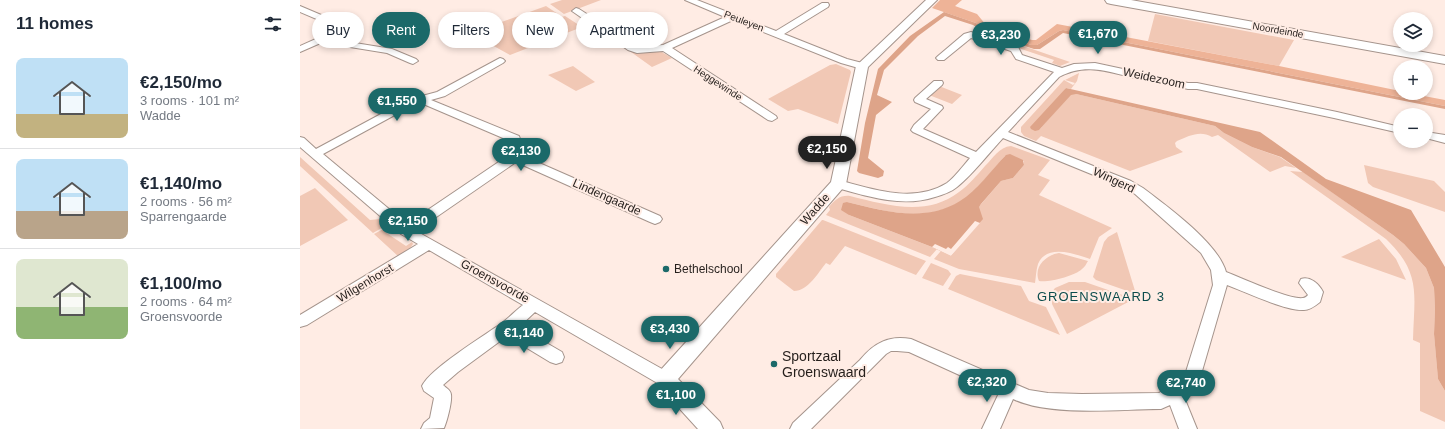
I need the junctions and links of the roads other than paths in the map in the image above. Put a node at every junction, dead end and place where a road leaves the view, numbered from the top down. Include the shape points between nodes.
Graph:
1 (689, 0) edge
2 (932, 0) edge
3 (1111, 0) edge
4 (825, 5) dead end
5 (300, 10) edge
6 (312, 15) edge
7 (733, 17) junction
8 (776, 34) junction
9 (312, 44) edge
10 (364, 47) edge
11 (668, 47) edge
12 (631, 48) edge
13 (665, 48) joint
14 (300, 49) edge
15 (940, 58) dead end
16 (1445, 60) edge
17 (414, 61) dead end
18 (500, 61) dead end
19 (862, 66) junction
20 (1061, 71) junction
21 (938, 83) dead end
22 (424, 98) junction
23 (772, 118) dead end
24 (1393, 128) edge
25 (1001, 133) junction
26 (1433, 136) edge
27 (1445, 139) edge
28 (300, 141) edge
29 (315, 154) junction
30 (515, 157) junction
31 (978, 157) junction
32 (838, 184) junction
33 (655, 218) dead end
34 (406, 232) junction
35 (429, 244) junction
36 (1220, 276) junction
37 (1306, 283) dead end
38 (534, 304) junction
39 (302, 321) dead end
40 (507, 328) junction
41 (556, 357) dead end
42 (665, 379) junction
43 (1009, 390) junction
44 (1173, 395) junction
45 (430, 429) edge
46 (712, 429) edge
47 (799, 429) edge
48 (991, 429) edge
49 (1188, 429) edge

1 - 7 street, Peuleyen
2 - 19 street
3 - 16 main road, Noordeinde
4 - 8 street, Peuleyen
5 - 6 street
7 - 8 street, Peuleyen
7 - 11 street
8 - 19 street, Peuleyen
9 - 14 street
10 - 17 street via 389,51
12 - 13 street
13 - 23 street, Heggewinde
15 - 20 street via 966,36 971,35 1015,49 1019,57
18 - 22 street via 441,94
19 - 32 street, Wadde
20 - 24 street, Weidezoom via 1079,67 1103,68
20 - 25 street
21 - 31 street via 919,100 938,108 917,130
22 - 29 street via 411,102
22 - 30 street via 425,101 515,139
25 - 31 street
25 - 36 street, Wingerd via 1114,179 1139,192 1206,249 1214,259
26 - 27 street
28 - 29 street, Groensvoorde
29 - 34 street, Groensvoorde
30 - 33 street, Lindengaarde
30 - 34 street
31 - 32 street via 952,185 928,197 899,198
32 - 42 street, Wadde
34 - 35 street, Groensvoorde
35 - 38 street, Groensvoorde
35 - 39 street, Wilgenhorst
36 - 37 street via 1288,301 1304,304 1315,298 1316,292
36 - 44 street via 1220,285 1192,378 1186,387
38 - 40 street
38 - 42 street, Groensvoorde
40 - 41 street
40 - 45 street via 430,386 443,395 438,422
42 - 46 street, Groensvoorde
43 - 44 street via 1028,398 1055,402 1161,401
43 - 47 street via 899,342 887,345 874,355
43 - 48 street
44 - 49 street

